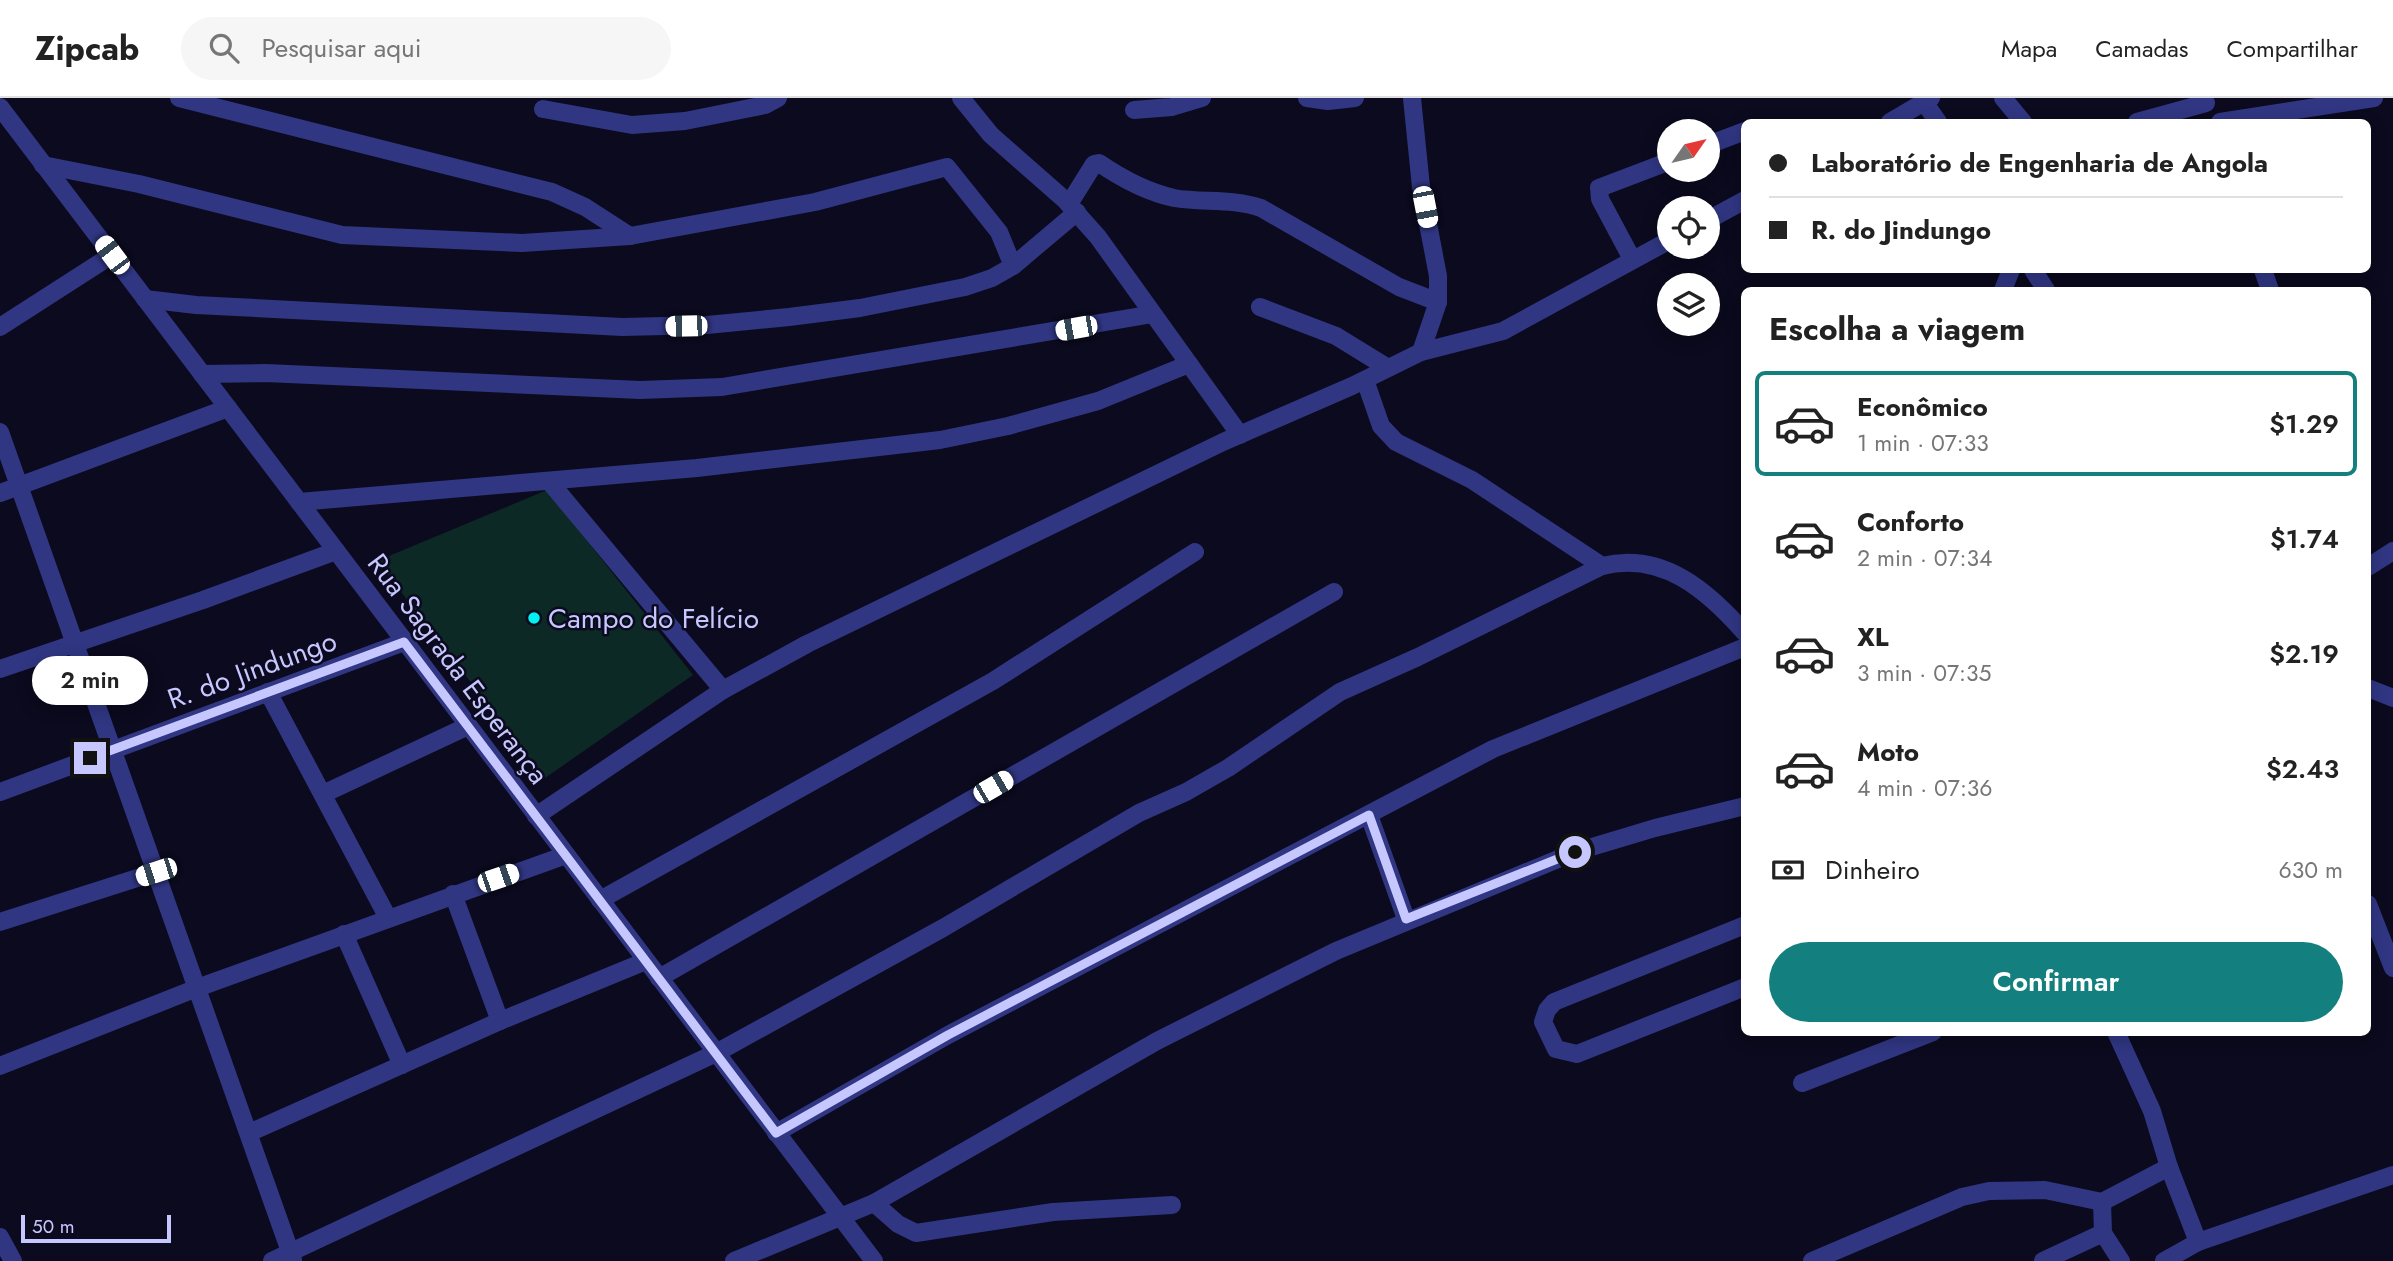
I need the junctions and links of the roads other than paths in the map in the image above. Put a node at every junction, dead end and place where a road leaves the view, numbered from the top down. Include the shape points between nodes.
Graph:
1 (179, 98) edge
2 (778, 98) edge
3 (961, 98) edge
4 (1202, 98) edge
5 (1307, 98) edge
6 (1355, 98) edge
7 (1412, 98) edge
8 (2003, 98) edge
9 (2374, 98) edge
10 (1928, 100) edge
11 (2206, 101) edge
12 (0, 107) edge
13 (543, 109) dead end
14 (1134, 110) dead end
15 (1894, 119) edge
16 (1937, 119) edge
17 (2020, 119) edge
18 (2147, 119) edge
19 (2214, 119) edge
20 (2239, 119) edge
21 (1741, 133) edge
22 (1720, 140) edge
23 (43, 165) junction
24 (1657, 166) edge
25 (1741, 202) edge
26 (1073, 208) junction
27 (1720, 214) edge
28 (630, 236) junction
29 (1657, 247) edge
30 (112, 255) junction
31 (1632, 260) junction
32 (1013, 266) junction
33 (145, 299) junction
34 (1438, 302) junction
35 (1260, 307) dead end
36 (1153, 314) junction
37 (0, 327) edge
38 (1421, 352) junction
39 (1189, 364) junction
40 (1388, 368) junction
41 (202, 374) junction
42 (1365, 380) junction
43 (228, 408) junction
44 (0, 432) edge
45 (1240, 435) junction
46 (549, 481) junction
47 (20, 487) junction
48 (0, 493) edge
49 (299, 502) junction
50 (336, 551) junction
51 (2393, 551) edge
52 (1195, 552) dead end
53 (2371, 565) edge
54 (1602, 566) junction
55 (1334, 592) dead end
56 (1741, 629) edge
57 (404, 642) junction
58 (75, 644) junction
59 (1741, 649) edge
60 (0, 668) edge
61 (2371, 689) edge
62 (723, 690) junction
63 (268, 692) junction
64 (2393, 698) edge
65 (468, 726) junction
66 (113, 750) junction
67 (0, 792) edge
68 (323, 794) junction
69 (1741, 807) edge
70 (1369, 815) junction
71 (536, 816) junction
72 (566, 855) junction
73 (156, 872) junction
74 (453, 894) junction
75 (600, 900) junction
76 (2371, 912) edge
77 (388, 918) junction
78 (1406, 919) junction
79 (0, 922) edge
80 (1741, 927) edge
81 (344, 934) junction
82 (646, 961) junction
83 (2393, 968) edge
84 (659, 978) junction
85 (197, 988) junction
86 (1741, 989) edge
87 (500, 1021) junction
88 (1923, 1036) edge
89 (2118, 1036) edge
90 (716, 1053) junction
91 (402, 1065) junction
92 (0, 1066) edge
93 (1802, 1083) dead end
94 (249, 1133) junction
95 (776, 1133) junction
96 (2169, 1167) junction
97 (2393, 1175) edge
98 (2102, 1202) junction
99 (874, 1203) junction
100 (1172, 1205) dead end
101 (839, 1216) junction
102 (2103, 1233) junction
103 (0, 1237) edge
104 (2198, 1242) junction
105 (292, 1256) edge
106 (13, 1261) edge
107 (272, 1261) edge
108 (734, 1261) edge
109 (874, 1261) edge
110 (1812, 1261) edge
111 (2043, 1261) edge
112 (2121, 1261) edge
113 (2164, 1261) edge

1 - 28 street via 552,192
2 - 13 street via 765,105 685,121 632,125
3 - 26 street via 991,135
4 - 14 street via 1172,107
5 - 6 street
7 - 34 street
8 - 17 street
9 - 20 street
10 - 15 street
10 - 16 street
11 - 18 street
11 - 19 street
12 - 23 street, Rua Sagrada Esperança
21 - 22 street
23 - 28 street via 342,235 522,243
23 - 30 street, Rua Sagrada Esperança
24 - 31 street via 1599,188 1600,199
25 - 27 street
26 - 32 street
26 - 34 street via 1094,164 1099,163 1145,189 1174,198 1243,202 1261,208 1399,288
26 - 36 street
28 - 32 street via 815,202 947,167 999,232
29 - 31 street
30 - 33 street, Rua Sagrada Esperança
30 - 37 street
31 - 38 street via 1503,331
32 - 33 street via 965,287 860,308 707,325 622,327
33 - 41 street, Rua Sagrada Esperança
34 - 38 street
35 - 40 street via 1336,336
36 - 39 street
36 - 41 street via 722,387 640,390
38 - 40 street
39 - 45 street
39 - 46 street via 1098,401 940,440
40 - 42 street
41 - 43 street, Rua Sagrada Esperança
42 - 45 street
42 - 54 street via 1389,437 1472,480
43 - 47 street
43 - 49 street, Rua Sagrada Esperança
44 - 47 street
45 - 62 street via 807,644
46 - 49 street
46 - 62 street
47 - 48 street
47 - 58 street
49 - 50 street, Rua Sagrada Esperança
50 - 57 street, Rua Sagrada Esperança
50 - 58 street
51 - 53 street
52 - 75 street via 993,681
54 - 56 street via 1623,561 1668,570 1694,584
54 - 90 street via 1340,692 1228,768 1139,813
55 - 84 street
57 - 63 street, R. do Jindungo
57 - 65 street, Rua Sagrada Esperança
58 - 60 street
58 - 66 street
59 - 70 street via 1493,749
61 - 64 street
62 - 71 street
63 - 66 street, R. do Jindungo
63 - 68 street
65 - 68 street
65 - 71 street, Rua Sagrada Esperança
66 - 67 street, R. do Jindungo
66 - 73 street
68 - 77 street
69 - 78 street via 1575,852
70 - 78 street
70 - 95 street via 948,1035
71 - 72 street, Rua Sagrada Esperança
72 - 74 street
72 - 75 street, Rua Sagrada Esperança
73 - 79 street
73 - 85 street
74 - 77 street
74 - 87 street
75 - 82 street, Rua Sagrada Esperança
76 - 83 street
77 - 81 street
78 - 99 street via 1157,1041
80 - 86 street via 1554,1002 1543,1022 1556,1049 1577,1054
81 - 85 street
81 - 91 street
82 - 84 street, Rua Sagrada Esperança
82 - 87 street
84 - 90 street, Rua Sagrada Esperança
85 - 92 street
85 - 94 street
87 - 91 street
88 - 93 street
89 - 96 street via 2152,1111
90 - 95 street, Rua Sagrada Esperança
90 - 105 street
91 - 94 street
94 - 105 street
95 - 101 street, Rua Sagrada Esperança
96 - 98 street
96 - 104 street
97 - 104 street
98 - 102 street
98 - 110 street via 2045,1190 1989,1191 1962,1197
99 - 100 street via 916,1233 1053,1212
99 - 101 street
101 - 108 street
101 - 109 street, Rua Sagrada Esperança
102 - 111 street
102 - 112 street
103 - 106 street
104 - 113 street
105 - 107 street

